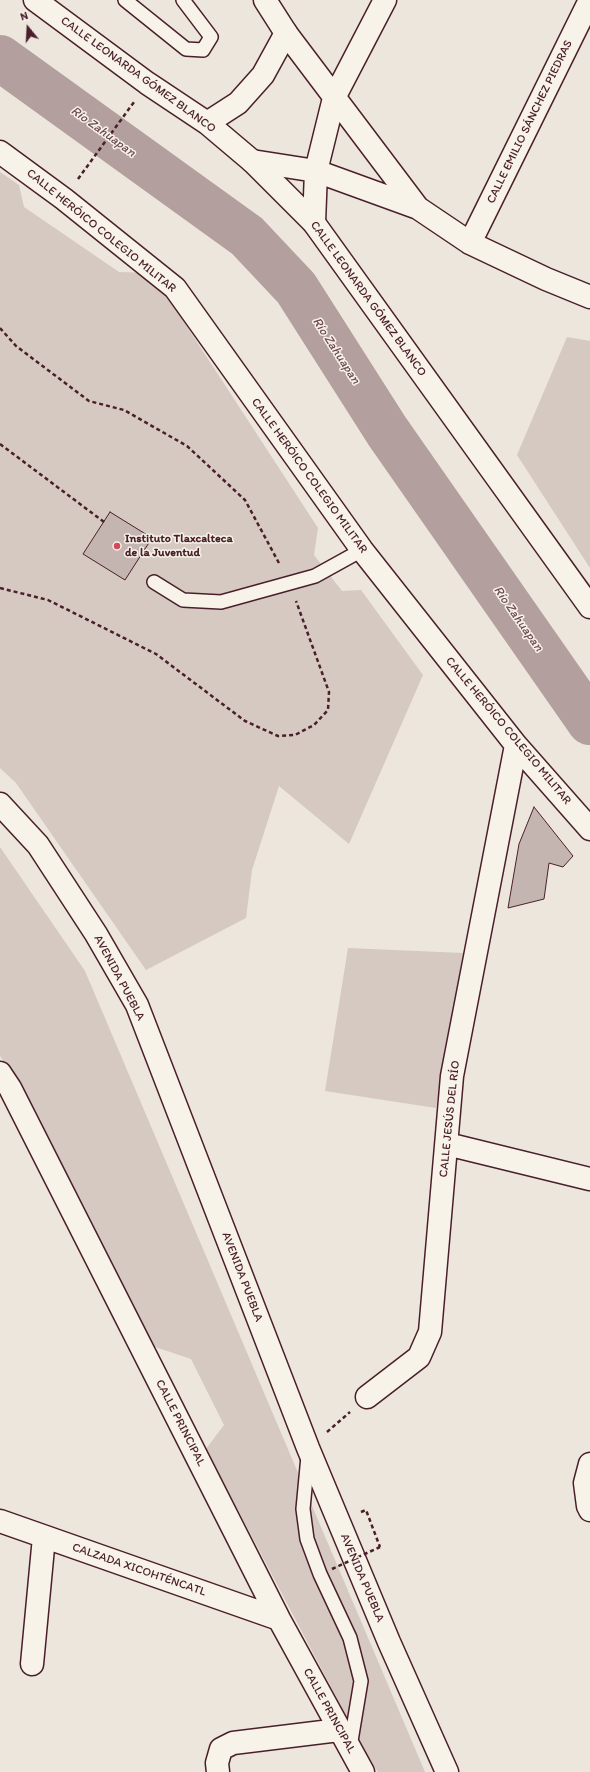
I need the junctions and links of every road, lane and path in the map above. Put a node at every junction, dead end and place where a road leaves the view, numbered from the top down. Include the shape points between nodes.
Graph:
1 (35, 0) edge
2 (125, 0) edge
3 (183, 0) edge
4 (265, 0) edge
5 (386, 0) edge
6 (590, 0) edge
7 (286, 33) junction
8 (137, 98) dead end
9 (334, 98) junction
10 (207, 123) junction
11 (0, 152) edge
12 (252, 161) junction
13 (316, 171) junction
14 (81, 174) dead end
15 (418, 208) junction
16 (314, 224) junction
17 (470, 243) junction
18 (590, 297) edge
19 (0, 328) edge
20 (0, 444) edge
21 (104, 522) dead end
22 (362, 550) junction
23 (154, 582) dead end
24 (290, 584) junction
25 (0, 588) edge
26 (590, 607) edge
27 (516, 745) junction
28 (0, 804) edge
29 (590, 829) edge
30 (0, 1073) edge
31 (447, 1144) junction
32 (590, 1178) edge
33 (367, 1397) joint
34 (308, 1448) junction
35 (590, 1464) edge
36 (366, 1510) dead end
37 (590, 1510) edge
38 (0, 1520) edge
39 (44, 1537) junction
40 (332, 1569) dead end
41 (279, 1619) junction
42 (32, 1664) dead end
43 (339, 1730) junction
44 (350, 1748) junction
45 (218, 1772) edge
46 (363, 1772) edge
47 (447, 1772) edge

1 - 10 street, CALLE LEONARDA GÓMEZ BLANCO via 147,83
2 - 3 lane via 186,49 203,50 211,38
4 - 7 street
5 - 9 street
6 - 17 street, CALLE EMILIO SÁNCHEZ PIEDRAS
7 - 9 street
7 - 10 street via 263,76 238,103
8 - 14 path
9 - 13 street
9 - 15 street
10 - 12 street, CALLE LEONARDA GÓMEZ BLANCO
11 - 22 street, CALLE HERÓICO COLEGIO MILITAR via 64,199 175,288
12 - 13 street
12 - 16 street, CALLE LEONARDA GÓMEZ BLANCO
13 - 15 street
13 - 16 street
15 - 17 street
16 - 26 street, CALLE LEONARDA GÓMEZ BLANCO
17 - 18 street
19 - 24 path via 16,346 89,401 124,410 187,446 245,500
20 - 21 path
22 - 24 lane via 315,576
22 - 27 street, CALLE HERÓICO COLEGIO MILITAR
23 - 24 lane via 183,600 204,602 221,602
24 - 25 path via 329,692 328,710 314,725 295,735 278,736 245,720 156,654 111,630 48,600
27 - 29 street, CALLE HERÓICO COLEGIO MILITAR
27 - 31 street, CALLE JESÚS DEL RÍO via 452,1076
28 - 34 street, AVENIDA PUEBLA via 38,845 96,934 137,1005
30 - 41 street, CALLE PRINCIPAL via 10,1088
31 - 32 street
31 - 33 street, CALLE JESÚS DEL RÍO via 430,1332 419,1357
33 - 34 path
34 - 44 lane via 303,1509 307,1539 320,1574 350,1638 361,1681
34 - 47 street, AVENIDA PUEBLA via 386,1635
35 - 37 street via 585,1483
36 - 40 path, bridge via 380,1547
38 - 39 street, CALZADA XICOHTÉNCATL
39 - 41 street, CALZADA XICOHTÉNCATL
39 - 42 street
41 - 43 street, CALLE PRINCIPAL
43 - 44 street, CALLE PRINCIPAL
43 - 45 street via 234,1743 221,1749 217,1763
44 - 46 street, CALLE PRINCIPAL

